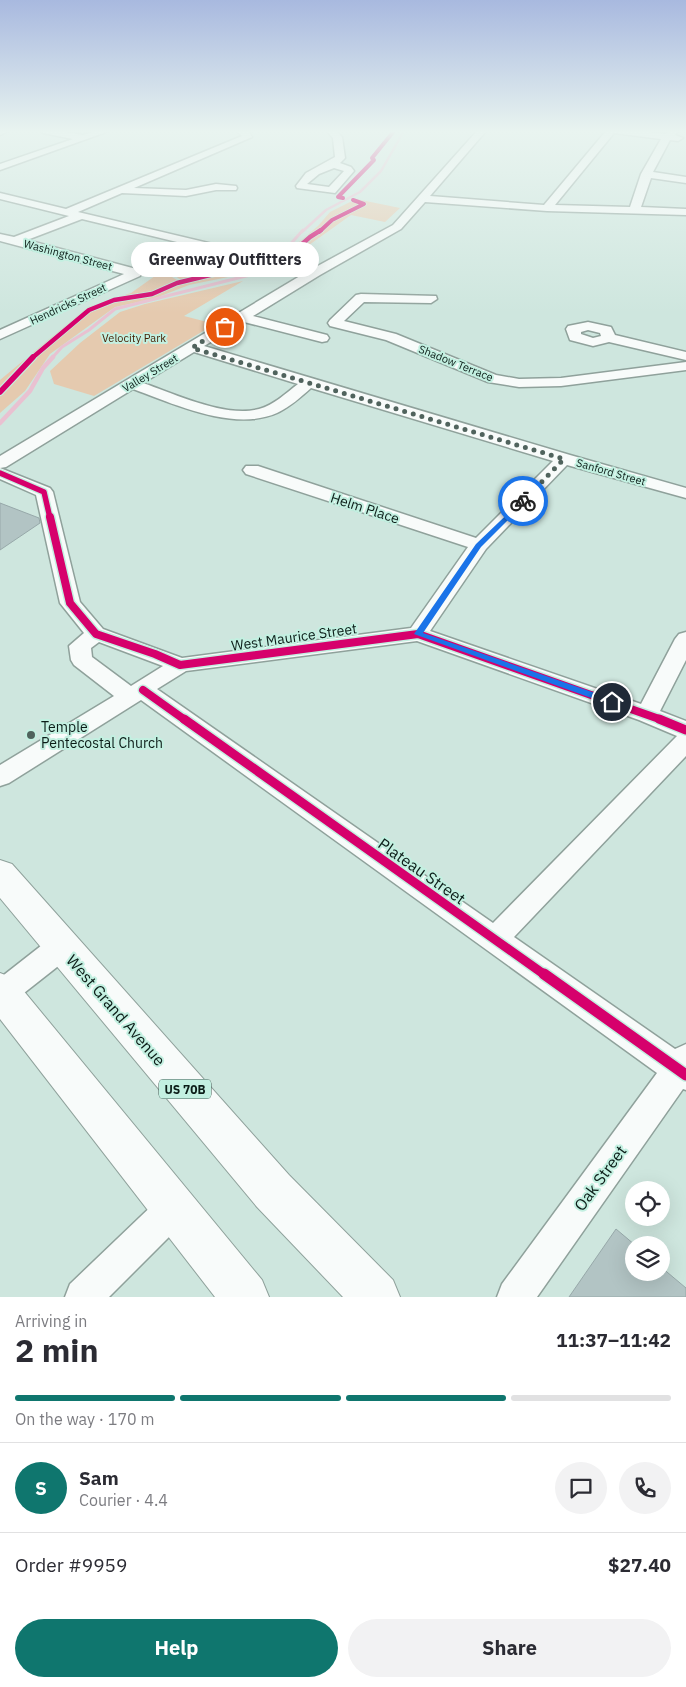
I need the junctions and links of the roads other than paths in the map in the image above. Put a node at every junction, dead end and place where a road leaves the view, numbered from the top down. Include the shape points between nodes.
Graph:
1 (119, 192) edge
2 (137, 192) edge
3 (192, 192) edge
4 (429, 192) edge
5 (561, 192) edge
6 (641, 192) edge
7 (0, 196) edge
8 (422, 199) junction
9 (547, 208) junction
10 (635, 210) junction
11 (68, 212) junction
12 (686, 212) edge
13 (82, 215) junction
14 (6, 240) edge
15 (316, 272) junction
16 (136, 273) joint
17 (431, 299) dead end
18 (242, 317) junction
19 (4, 331) edge
20 (322, 338) dead end
21 (609, 338) dead end
22 (192, 348) junction
23 (686, 356) edge
24 (686, 366) edge
25 (308, 382) junction
26 (132, 384) junction
27 (564, 459) junction
28 (0, 463) edge
29 (252, 470) dead end
30 (0, 473) edge
31 (686, 493) edge
32 (479, 545) junction
33 (96, 634) junction
34 (418, 634) junction
35 (686, 639) edge
36 (180, 665) junction
37 (137, 693) junction
38 (647, 714) junction
39 (686, 730) edge
40 (686, 741) edge
41 (0, 777) edge
42 (0, 874) edge
43 (495, 939) junction
44 (61, 947) junction
45 (1, 993) edge
46 (683, 1068) edge
47 (174, 1208) junction
48 (83, 1297) edge
49 (245, 1297) edge
50 (376, 1297) edge
51 (515, 1297) edge

1 - 11 street
2 - 3 street
4 - 8 street, Valley Street
5 - 9 street
6 - 10 street
7 - 11 street
8 - 9 street
8 - 15 street, Valley Street via 397,227
9 - 10 street
10 - 12 street
11 - 13 street
13 - 14 street
13 - 15 street
14 - 16 street, Washington Street
15 - 18 street, Valley Street
16 - 19 street, Hendricks Street
17 - 24 street, Shadow Terrace via 361,298 335,323 391,337 493,379 519,383 561,382
18 - 20 street
18 - 22 street, Valley Street
21 - 23 street
22 - 25 street, Sanford Street
22 - 26 street, Valley Street
25 - 26 street via 278,405 256,414 240,415 200,407
25 - 27 street, Sanford Street
26 - 28 street, Valley Street
27 - 31 street, Sanford Street
27 - 32 street
29 - 32 street, Helm Place
30 - 33 street, West Maurice Street via 44,492 70,603
32 - 34 street
33 - 36 street, West Maurice Street
33 - 37 street, Plateau Street via 80,646 82,660
34 - 36 street, West Maurice Street
34 - 38 street, West Maurice Street
35 - 38 street
36 - 37 street
37 - 41 street
37 - 43 street, Plateau Street
38 - 39 street, West Maurice Street
40 - 43 street
42 - 44 main road, West Grand Avenue / US 70B
43 - 46 street, Plateau Street
44 - 45 street
44 - 50 main road, West Grand Avenue / US 70B via 273,1191
45 - 47 main road
46 - 51 street, Oak Street
47 - 48 street
47 - 49 main road

